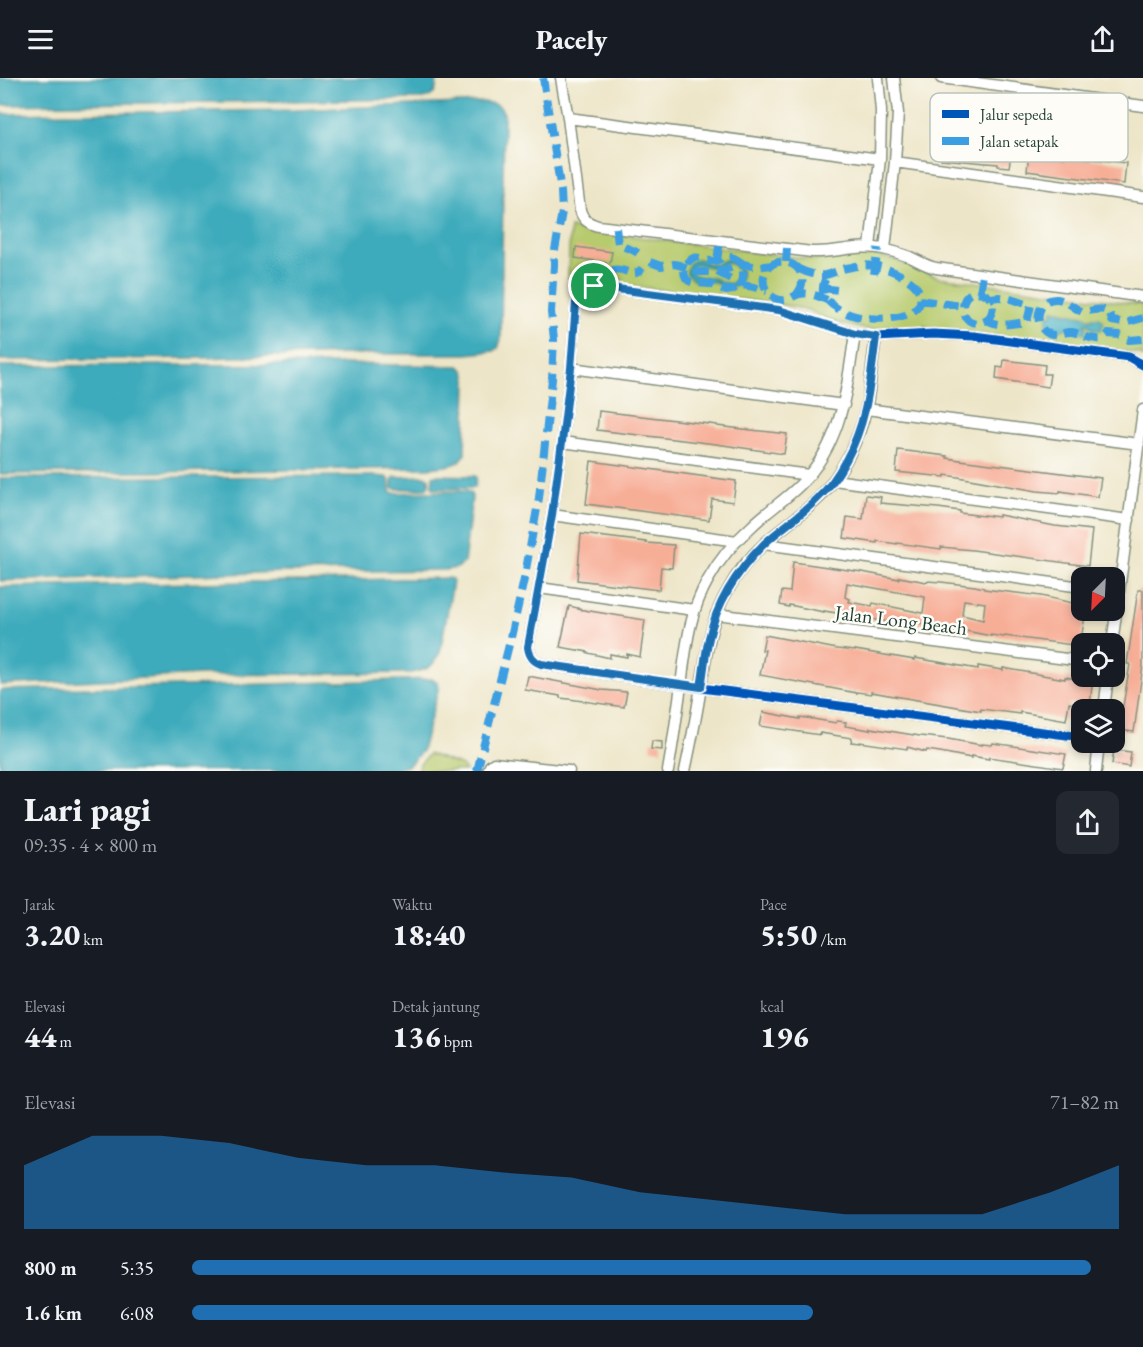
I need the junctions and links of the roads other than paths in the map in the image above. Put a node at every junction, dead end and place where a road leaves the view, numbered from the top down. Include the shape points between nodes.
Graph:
1 (561, 78) edge
2 (878, 78) edge
3 (894, 78) edge
4 (941, 78) edge
5 (1049, 93) edge
6 (1128, 104) edge
7 (1143, 106) edge
8 (568, 118) junction
9 (880, 159) junction
10 (895, 162) junction
11 (1143, 197) edge
12 (870, 247) junction
13 (885, 249) junction
14 (1143, 297) edge
15 (855, 334) junction
16 (876, 337) junction
17 (1143, 365) edge
18 (571, 368) junction
19 (844, 405) junction
20 (866, 409) junction
21 (1143, 410) edge
22 (562, 442) junction
23 (1138, 444) junction
24 (809, 475) junction
25 (834, 480) junction
26 (552, 515) junction
27 (1129, 520) junction
28 (737, 541) junction
29 (764, 544) junction
30 (1121, 567) edge
31 (1071, 586) edge
32 (539, 588) junction
33 (694, 610) junction
34 (716, 614) junction
35 (1071, 660) edge
36 (681, 685) junction
37 (701, 687) junction
38 (1071, 736) edge
39 (1098, 753) edge
40 (488, 771) edge
41 (569, 771) edge
42 (668, 771) edge
43 (685, 771) edge
44 (1096, 771) edge

1 - 8 street
2 - 9 street
3 - 10 street via 898,112
4 - 5 street
6 - 7 street
8 - 9 street
8 - 12 street via 580,210 591,224 812,252
9 - 12 street
10 - 11 street
10 - 13 street
12 - 13 street
13 - 14 street via 936,268
15 - 16 street
15 - 18 street via 779,310 594,286 582,292 576,303
15 - 19 street
16 - 17 street via 933,333 974,336 1129,357
16 - 20 street
18 - 19 street
18 - 22 street
19 - 24 street via 825,452
20 - 23 street
20 - 25 street via 851,450
21 - 23 street
22 - 24 street
22 - 26 street
23 - 27 street
24 - 28 street
25 - 27 street
25 - 29 street
26 - 28 street
26 - 32 street
27 - 30 street
28 - 33 street via 708,580
29 - 31 street
29 - 34 street via 742,568
32 - 33 street
32 - 36 street via 528,647 533,660
33 - 36 street
34 - 35 street, Jalan Long Beach
34 - 37 street via 708,638
36 - 37 street
36 - 42 street
37 - 38 street
37 - 43 street
39 - 44 street
40 - 41 street via 494,763

